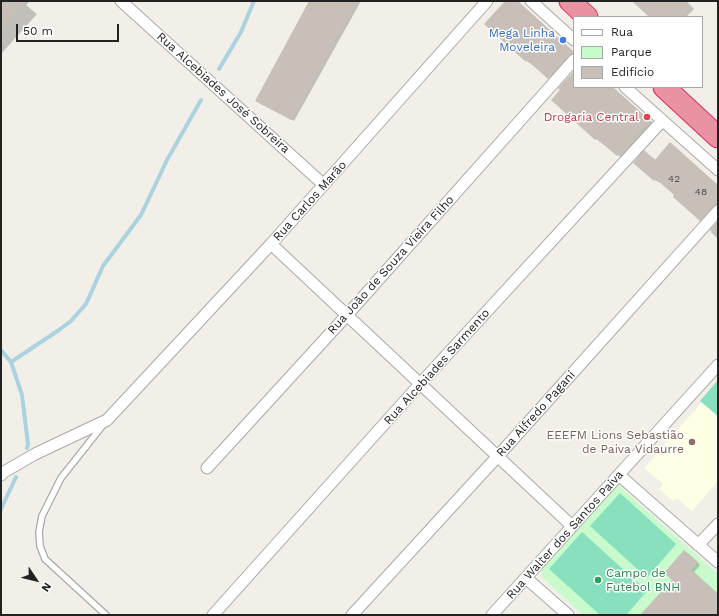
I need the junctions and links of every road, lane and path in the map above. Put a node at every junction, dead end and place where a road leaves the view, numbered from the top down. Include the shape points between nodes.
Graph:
1 (121, 1) edge
2 (486, 1) edge
3 (531, 1) edge
4 (570, 1) edge
5 (586, 16) edge
6 (573, 39) edge
7 (573, 61) edge
8 (626, 88) edge
9 (665, 88) edge
10 (662, 121) junction
11 (718, 137) edge
12 (718, 170) edge
13 (324, 185) junction
14 (718, 211) edge
15 (271, 244) junction
16 (347, 315) junction
17 (718, 365) edge
18 (420, 384) junction
19 (107, 420) junction
20 (498, 456) junction
21 (207, 468) dead end
22 (2, 473) edge
23 (619, 476) junction
24 (718, 524) edge
25 (572, 526) junction
26 (698, 545) junction
27 (718, 562) edge
28 (526, 578) junction
29 (106, 615) edge
30 (213, 615) edge
31 (352, 615) edge
32 (492, 615) edge
33 (568, 615) edge

1 - 13 street, Rua Alcebiades José Sobreira
2 - 13 street, Rua Carlos Marão
3 - 6 street
4 - 5 highway
7 - 16 street, Rua João de Souza Vieira Filho
8 - 10 street
9 - 11 highway
10 - 12 street
10 - 18 street, Rua Alcebiades Sarmento
13 - 15 street, Rua Carlos Marão
14 - 20 street, Rua Alfredo Pagani
15 - 16 street
15 - 19 street, Rua Carlos Marão
16 - 18 street
16 - 21 street, Rua João de Souza Vieira Filho
17 - 23 street, Rua Walter dos Santos Paiva
18 - 20 street
18 - 30 street, Rua Alcebiades Sarmento
19 - 22 street via 35,454
19 - 29 lane via 61,478 42,516 39,532 40,546 45,559
20 - 25 street
20 - 31 street, Rua Alfredo Pagani
23 - 25 street, Rua Walter dos Santos Paiva
23 - 26 street
24 - 26 street
25 - 28 street, Rua Walter dos Santos Paiva
26 - 27 street
28 - 32 street, Rua Walter dos Santos Paiva
28 - 33 street

